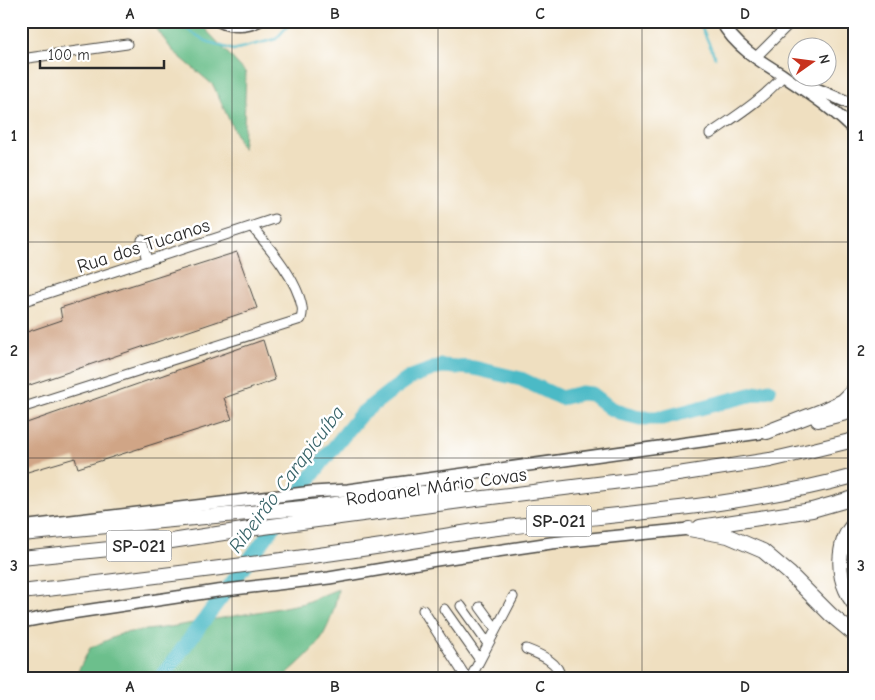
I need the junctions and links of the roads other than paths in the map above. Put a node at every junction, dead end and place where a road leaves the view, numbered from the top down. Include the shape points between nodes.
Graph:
1 (219, 21) edge
2 (258, 21) edge
3 (721, 21) edge
4 (792, 21) edge
5 (127, 44) dead end
6 (755, 58) junction
7 (21, 59) edge
8 (783, 76) junction
9 (854, 105) edge
10 (854, 130) edge
11 (710, 134) dead end
12 (274, 219) dead end
13 (252, 226) junction
14 (142, 240) dead end
15 (147, 261) junction
16 (21, 302) edge
17 (854, 390) edge
18 (21, 408) edge
19 (854, 411) edge
20 (767, 432) junction
21 (854, 440) edge
22 (854, 476) edge
23 (854, 498) edge
24 (476, 499) junction
25 (854, 524) edge
26 (21, 527) edge
27 (689, 529) junction
28 (21, 534) edge
29 (21, 558) edge
30 (21, 592) edge
31 (513, 597) dead end
32 (854, 604) edge
33 (461, 606) dead end
34 (480, 607) dead end
35 (444, 609) dead end
36 (423, 610) dead end
37 (21, 622) edge
38 (496, 629) junction
39 (854, 634) edge
40 (488, 644) junction
41 (526, 649) dead end
42 (480, 660) junction
43 (469, 679) edge
44 (561, 679) edge

1 - 2 main road via 236,26
3 - 6 main road via 740,46
4 - 6 street
5 - 7 street
6 - 8 main road
8 - 9 main road
8 - 10 main road
8 - 11 street via 750,106
12 - 13 street, Rua dos Tucanos
13 - 15 street, Rua dos Tucanos
13 - 18 street via 289,276 303,309 301,319
14 - 15 street
15 - 16 street, Rua dos Tucanos
17 - 20 highway via 843,401
19 - 20 highway
20 - 26 main road via 348,490
21 - 24 highway, Rodoanel Mário Covas / SP-021 via 810,452 706,470
22 - 30 highway, SP-021 via 792,491 706,505 480,530 235,566
23 - 27 highway via 812,510
24 - 28 highway via 423,493 303,508
24 - 29 highway, Rodoanel Mário Covas / SP-021 via 139,546
25 - 32 highway via 849,528 841,549 840,566 845,590
27 - 37 main road via 551,543
27 - 39 highway via 728,536 763,551
31 - 38 street
33 - 40 street
34 - 38 street
35 - 42 street
36 - 43 street
38 - 40 street
40 - 42 street
41 - 44 street via 556,666
42 - 43 street

